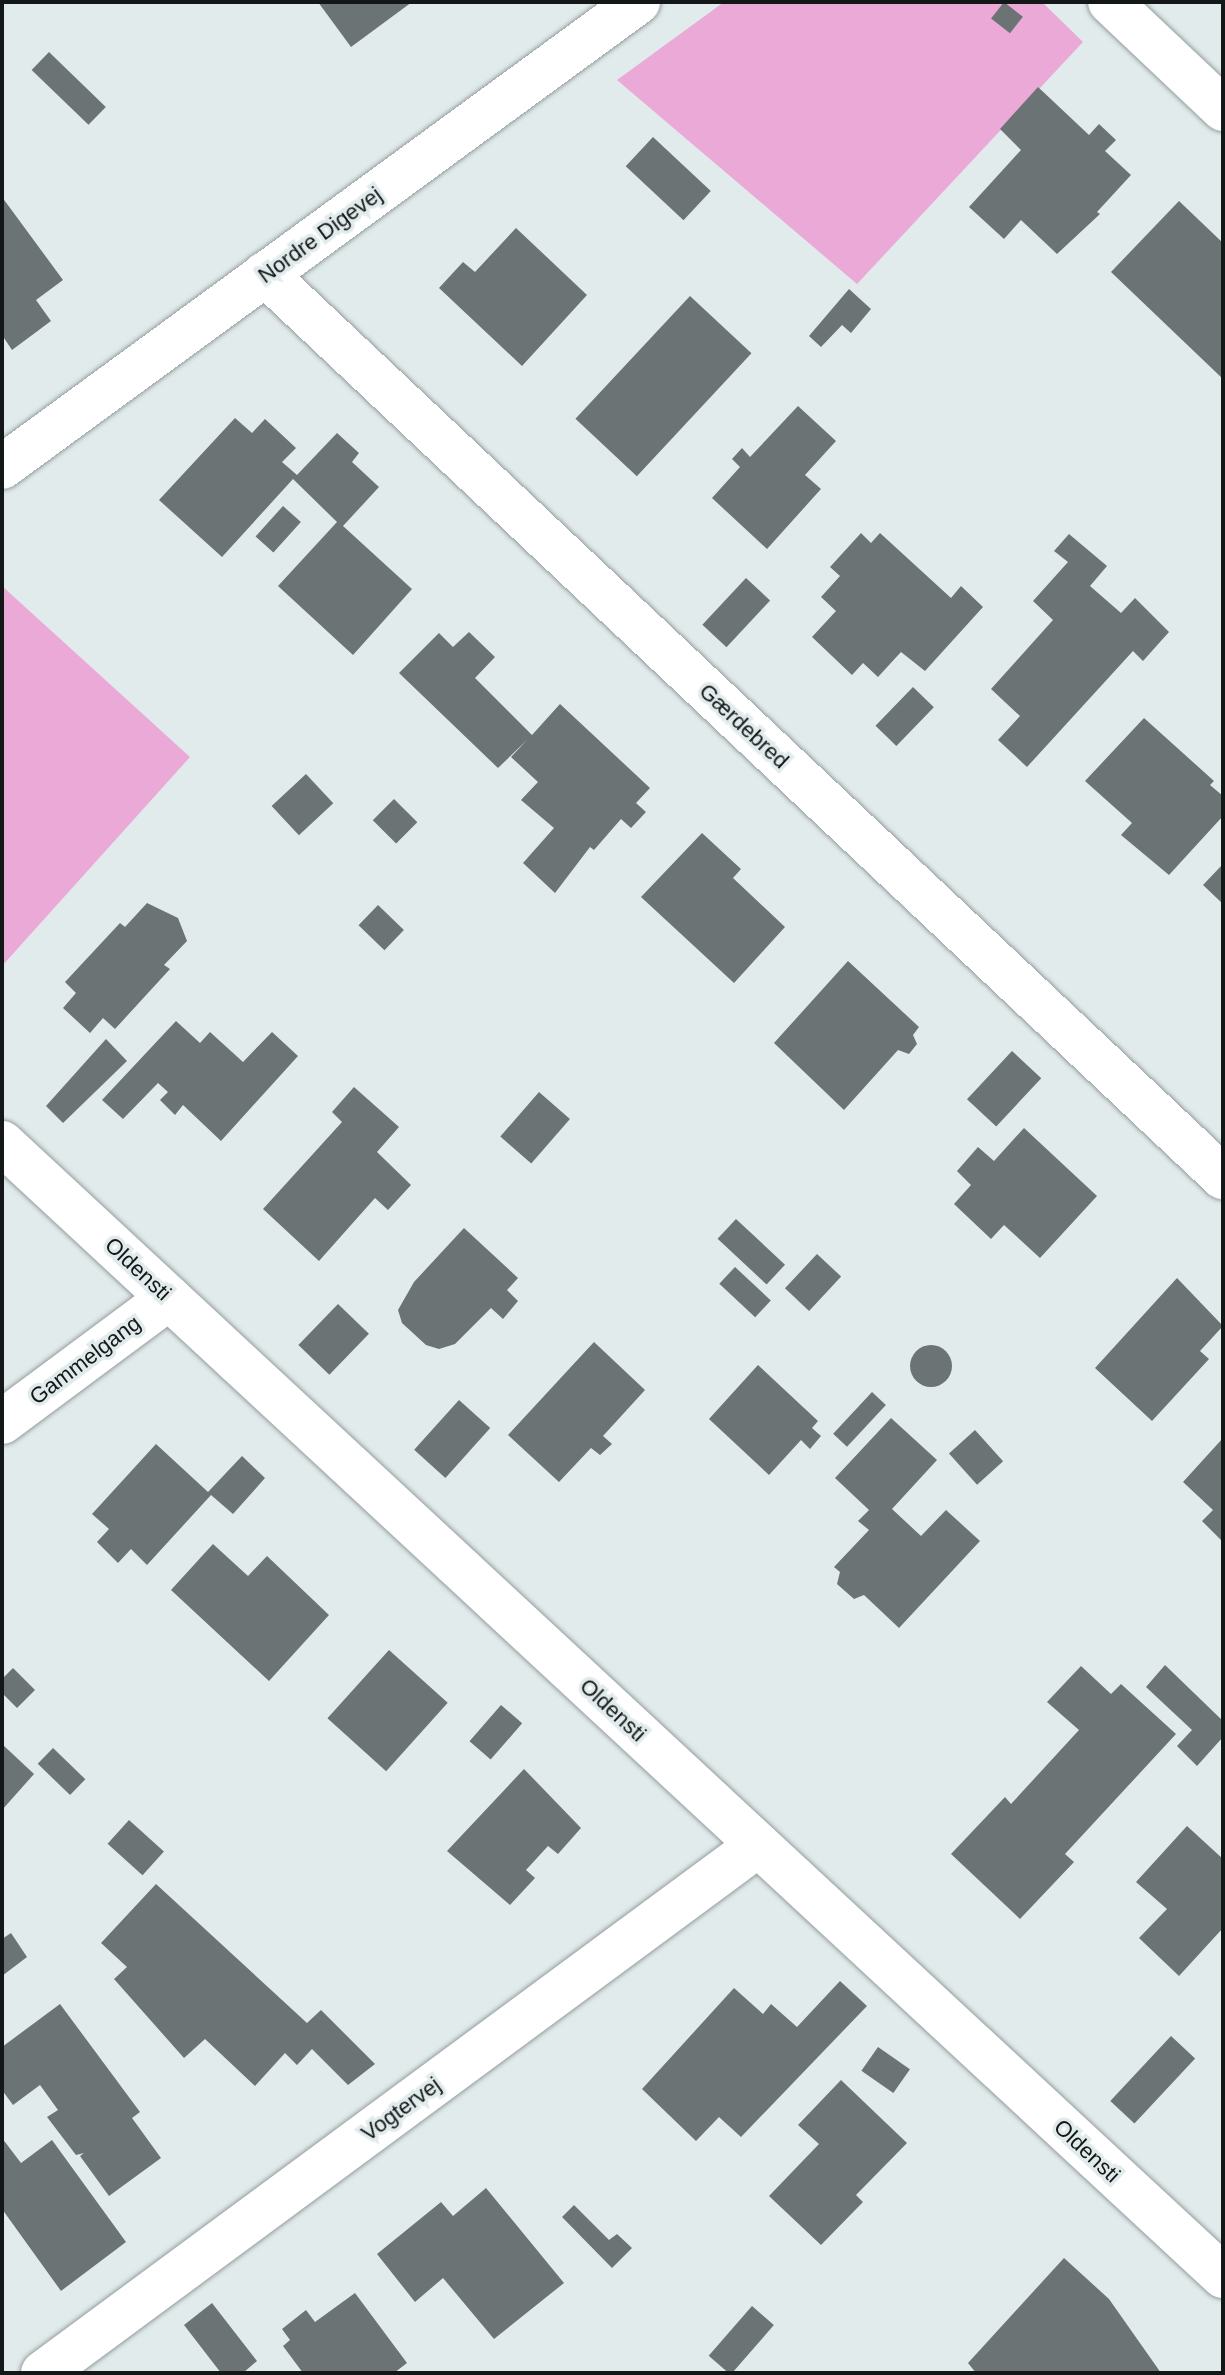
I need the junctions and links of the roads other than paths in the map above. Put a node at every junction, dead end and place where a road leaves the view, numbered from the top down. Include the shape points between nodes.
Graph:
1 (638, 2) edge
2 (1110, 2) edge
3 (1223, 109) edge
4 (265, 274) junction
5 (2, 467) edge
6 (2, 1143) edge
7 (1223, 1177) edge
8 (169, 1298) junction
9 (2, 1422) edge
10 (758, 1845) junction
11 (1223, 2276) edge
12 (43, 2373) edge

1 - 4 street, Nordre Digevej
2 - 3 street
4 - 5 street, Nordre Digevej
4 - 7 street, Gærdebred
6 - 8 street, Oldensti
8 - 9 street, Gammelgang
8 - 10 street, Oldensti
10 - 11 street, Oldensti
10 - 12 street, Vogtervej

